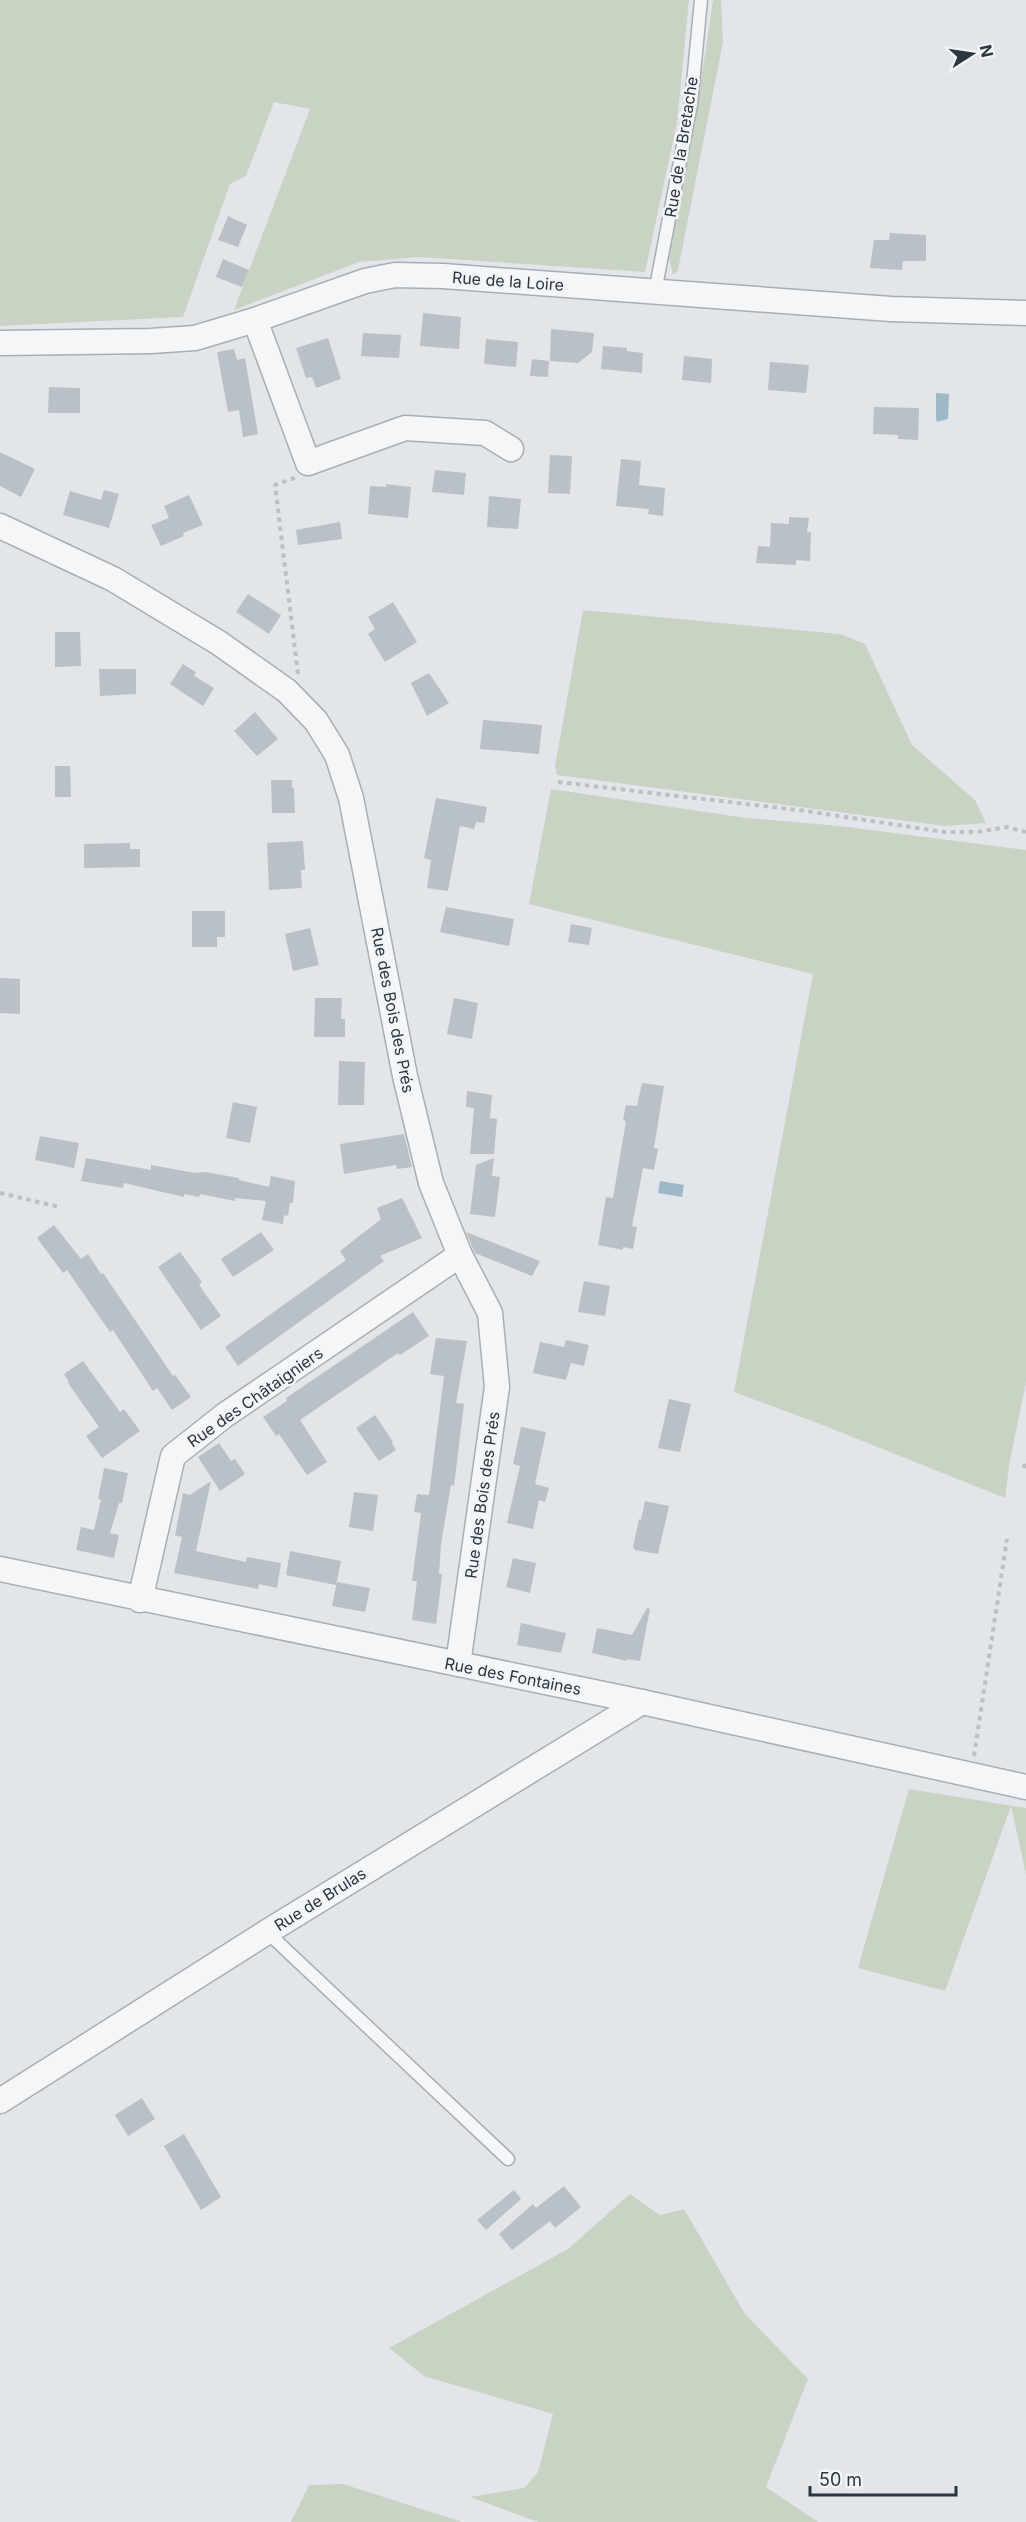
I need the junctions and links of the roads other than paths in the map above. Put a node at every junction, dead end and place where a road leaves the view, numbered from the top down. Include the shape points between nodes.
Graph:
1 (701, 0) edge
2 (655, 292) junction
3 (1026, 313) edge
4 (255, 320) junction
5 (0, 343) edge
6 (511, 449) dead end
7 (0, 526) edge
8 (459, 1255) junction
9 (0, 1569) edge
10 (140, 1600) junction
11 (458, 1664) junction
12 (642, 1702) junction
13 (1026, 1787) edge
14 (267, 1932) junction
15 (0, 2101) edge
16 (508, 2158) dead end

1 - 2 lane, Rue de la Bretache via 691,104
2 - 3 street, Rue de la Loire via 891,309
2 - 4 street, Rue de la Loire via 395,275 365,281
4 - 5 street, Rue de la Loire via 195,338 173,340
4 - 6 street via 308,463 405,428 485,433
7 - 8 street, Rue des Bois des Prés via 113,579 219,643 287,691 316,721 337,755 351,798 407,1086 431,1183
8 - 10 street, Rue des Châtaigniers via 225,1415 173,1456
8 - 11 street, Rue des Bois des Prés via 490,1313 497,1387
9 - 10 street, Rue des Fontaines
10 - 11 street, Rue des Fontaines
11 - 12 street, Rue des Fontaines
12 - 13 street, Rue des Fontaines
12 - 14 street, Rue de Brulas
14 - 15 street, Rue de Brulas
14 - 16 lane

